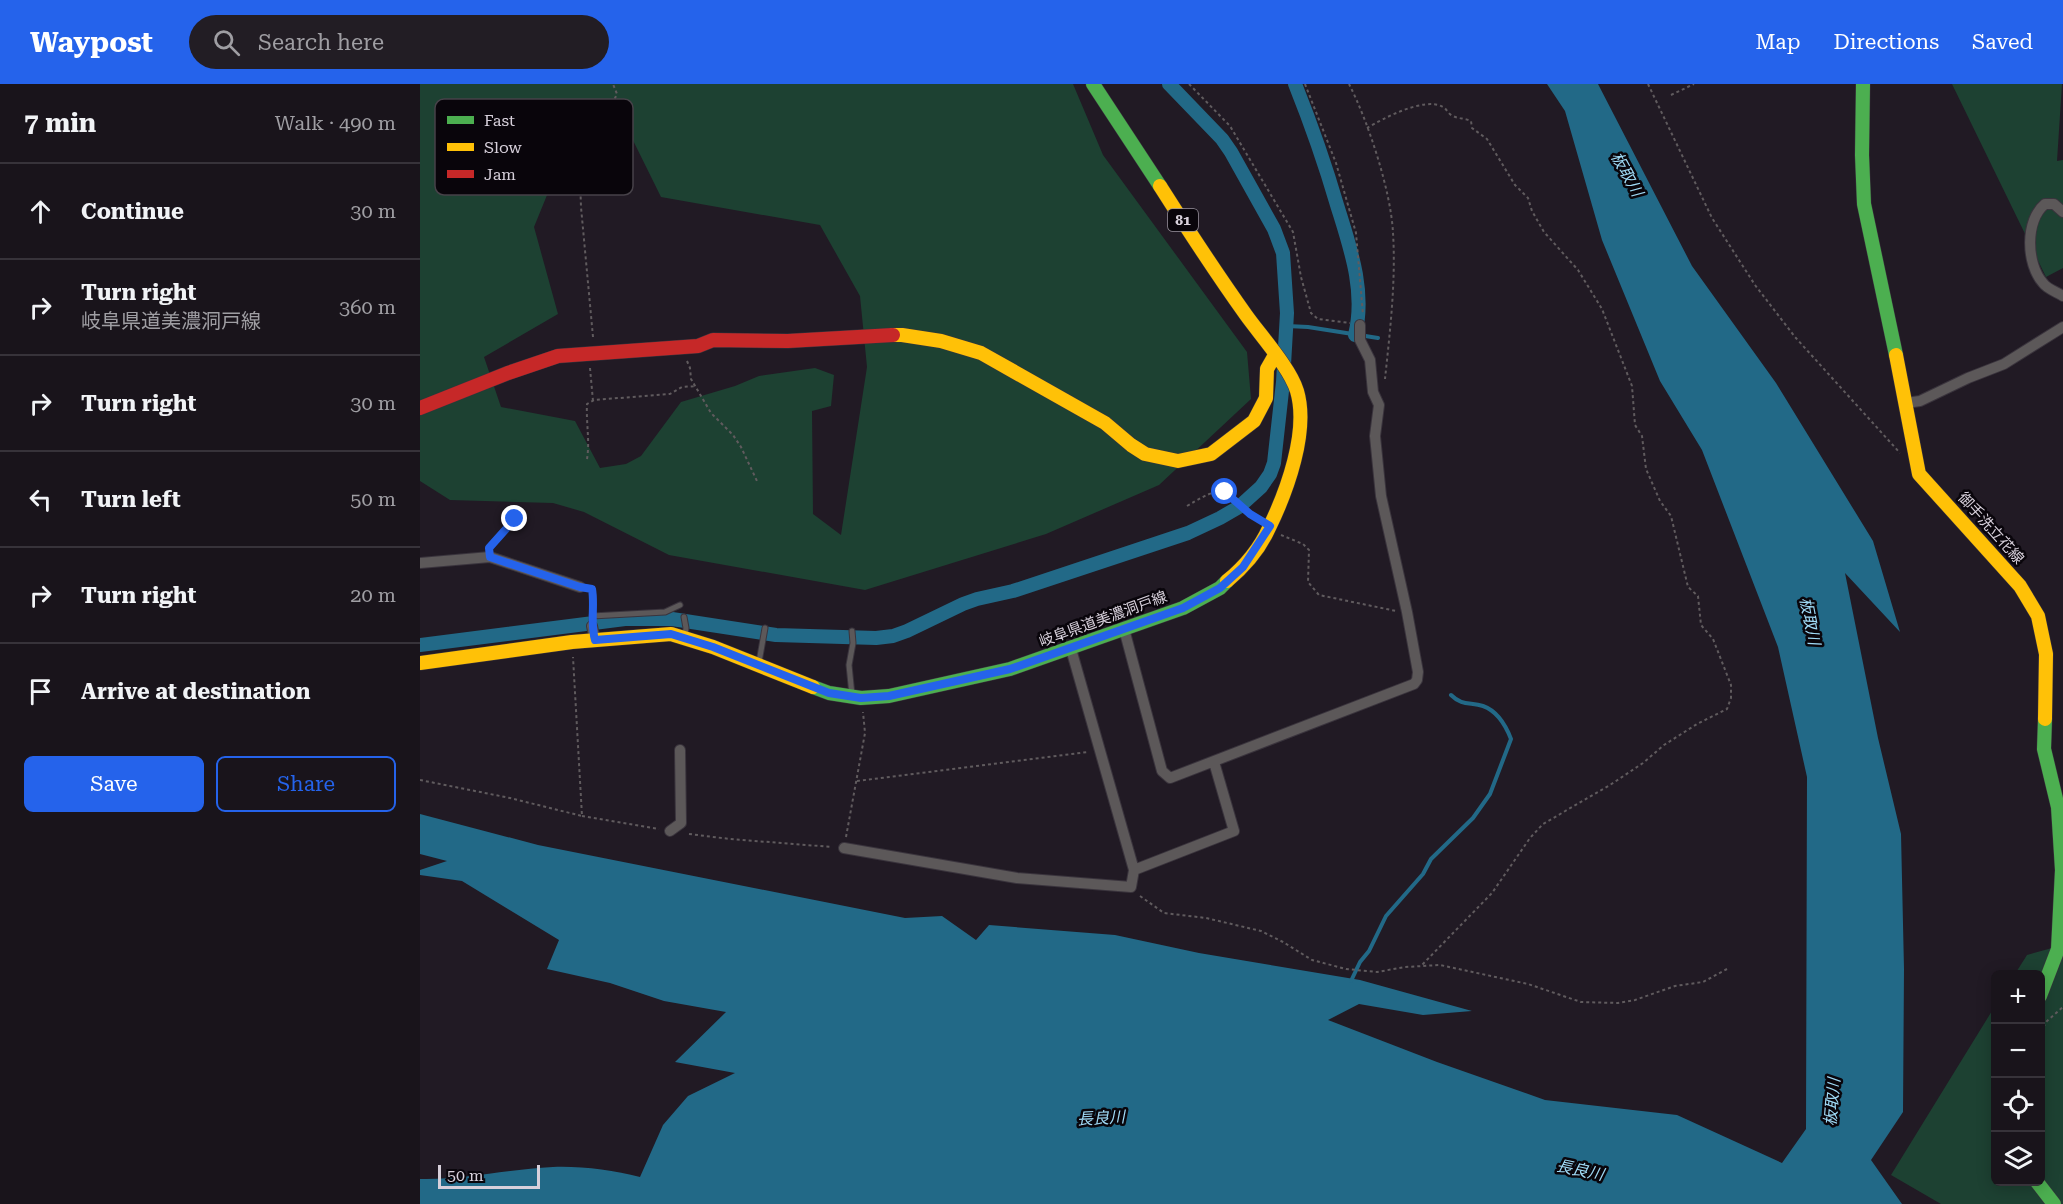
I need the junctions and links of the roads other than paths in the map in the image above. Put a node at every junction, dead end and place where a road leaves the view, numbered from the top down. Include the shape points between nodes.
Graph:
1 (1093, 84) edge
2 (1863, 84) edge
3 (2063, 212) edge
4 (2063, 296) edge
5 (1360, 325) road end
6 (2063, 327) edge
7 (1277, 357) junction
8 (1906, 404) junction
9 (420, 408) edge
10 (515, 519) dead end
11 (490, 557) junction
12 (420, 563) edge
13 (580, 587) joint
14 (680, 605) dead end
15 (684, 617) dead end
16 (592, 621) junction
17 (765, 628) dead end
18 (1124, 629) junction
19 (852, 631) dead end
20 (685, 633) junction
21 (595, 640) junction
22 (1071, 649) junction
23 (420, 663) edge
24 (758, 665) junction
25 (856, 698) junction
26 (680, 750) dead end
27 (1214, 762) junction
28 (670, 831) road end
29 (844, 848) road end
30 (1134, 870) junction
31 (2062, 891) edge
32 (2045, 983) edge
33 (2040, 1186) edge
34 (2054, 1204) edge

1 - 7 main road, 岐阜県道美濃洞戸線 / 81 via 1216,273
2 - 8 main road, 御手洗立花線 via 1864,204
3 - 4 street via 2054,204 2045,204 2033,219 2031,237 2035,270 2043,285
5 - 27 street via 1360,340 1370,360 1378,405 1375,436 1381,496 1407,612 1417,680
6 - 8 street via 2004,364
7 - 9 main road via 1267,369 1266,398 1254,421 1211,454 1178,461 1146,454 1131,446 1096,417 981,353 902,335 799,341 713,340 699,346 558,356
7 - 18 main road, 岐阜県道美濃洞戸線 / 81 via 1297,391 1300,441 1269,527 1243,567 1220,588 1183,608
8 - 31 main road, 御手洗立花線 via 1919,474 2020,586 2038,616 2046,654 2044,749 2058,807
10 - 11 lane via 489,548
11 - 12 street
11 - 13 street
13 - 16 lane via 592,589
14 - 16 lane via 665,612
15 - 20 lane
16 - 21 street
17 - 24 lane
18 - 22 main road, 岐阜県道美濃洞戸線 / 81
18 - 27 street via 1162,771 1170,778
19 - 25 lane via 849,664
20 - 21 main road, 岐阜県道美濃洞戸線 / 81
20 - 24 main road, 岐阜県道美濃洞戸線 / 81
21 - 23 main road, 岐阜県道美濃洞戸線 / 81
22 - 25 main road, 岐阜県道美濃洞戸線 / 81 via 1010,669 889,696
22 - 30 street
24 - 25 main road, 岐阜県道美濃洞戸線 / 81 via 829,693
26 - 28 street via 682,818
27 - 30 street via 1234,831
29 - 30 street via 1017,878 1131,887
31 - 32 main road, 御手洗立花線 via 2058,949
33 - 34 main road

